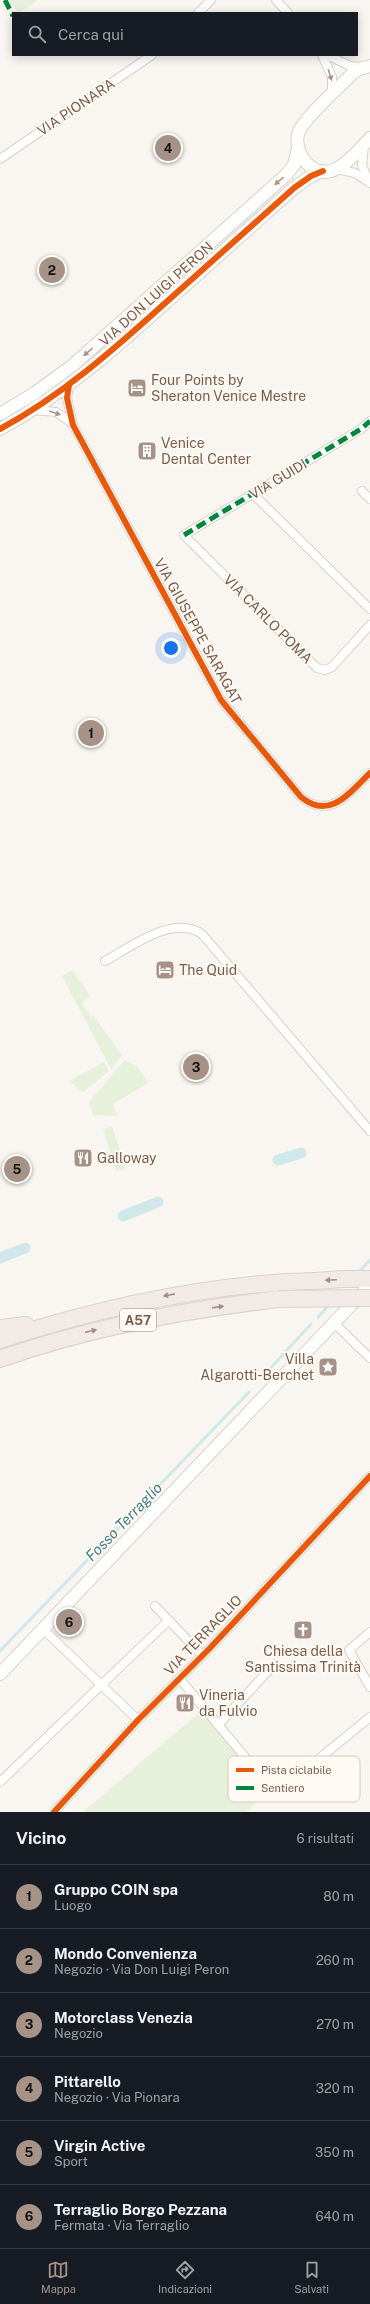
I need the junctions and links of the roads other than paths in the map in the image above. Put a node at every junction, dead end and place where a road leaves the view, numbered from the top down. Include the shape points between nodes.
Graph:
1 (211, 0) edge
2 (276, 0) edge
3 (281, 0) edge
4 (286, 11) edge
5 (199, 12) edge
6 (151, 56) edge
7 (322, 56) edge
8 (329, 56) edge
9 (368, 66) edge
10 (331, 95) junction
11 (367, 141) edge
12 (298, 148) junction
13 (0, 159) edge
14 (337, 169) junction
15 (323, 171) junction
16 (370, 184) edge
17 (69, 385) junction
18 (33, 410) junction
19 (0, 414) edge
20 (370, 421) edge
21 (73, 425) junction
22 (0, 429) edge
23 (362, 491) dead end
24 (253, 494) junction
25 (370, 498) edge
26 (184, 536) joint
27 (370, 609) edge
28 (370, 625) edge
29 (370, 773) edge
30 (105, 961) dead end
31 (370, 1131) edge
32 (370, 1279) edge
33 (370, 1285) edge
34 (370, 1298) edge
35 (56, 1322) junction
36 (334, 1323) junction
37 (0, 1328) edge
38 (62, 1338) junction
39 (0, 1340) edge
40 (370, 1358) edge
41 (0, 1359) edge
42 (0, 1370) edge
43 (370, 1476) edge
44 (155, 1606) dead end
45 (168, 1621) junction
46 (44, 1630) junction
47 (370, 1632) edge
48 (202, 1655) junction
49 (270, 1668) dead end
50 (0, 1674) edge
51 (179, 1678) junction
52 (102, 1687) junction
53 (370, 1687) edge
54 (370, 1717) edge
55 (138, 1720) junction
56 (218, 1725) junction
57 (244, 1756) edge
58 (322, 1756) edge
59 (0, 1782) edge
60 (54, 1812) edge

1 - 5 street
2 - 4 street
3 - 4 street
6 - 13 street, VIA PIONARA
7 -> 10 street via 332,78
8 - 9 street via 350,66
9 - 10 street, VIA DON LUIGI PERON via 353,73
10 - 12 street, VIA DON LUIGI PERON via 301,127
11 - 14 street
11 - 16 street via 362,153 362,165
12 - 15 street via 307,164
12 -> 19 street, VIA DON LUIGI PERON via 294,165 286,175 101,341 52,381
14 - 15 street, VIA DON LUIGI PERON
14 - 16 street via 355,173
15 - 17 street, VIA DON LUIGI PERON via 294,188 111,351
17 - 18 street, VIA DON LUIGI PERON
17 - 21 street, VIA GIUSEPPE SARAGAT via 68,404
18 -> 21 street, VIA GIUSEPPE SARAGAT via 56,412
18 - 22 street, VIA DON LUIGI PERON
20 - 24 street, VIA GUIDI via 361,429
21 - 29 street, VIA GIUSEPPE SARAGAT via 221,700 296,792 310,804 330,806 341,800
23 - 25 street
24 - 26 street, VIA GUIDI
24 - 27 street
26 - 28 street, VIA CARLO POMA via 317,668 325,670 332,667
30 - 31 street via 169,929 195,929 202,934
32 -> 35 highway, A57 via 278,1282 178,1294
33 - 36 street
38 -> 34 highway, A57, bridge via 185,1311 279,1299
35 - 37 highway, A57
35 - 39 highway, A57
36 - 40 street
36 - 46 street
38 - 41 highway, A57
38 - 42 highway, A57 via 17,1364
43 - 48 street, VIA TERRAGLIO
44 - 45 street, VIA TERRAGLIO
45 - 48 street, VIA TERRAGLIO
45 - 52 street
46 - 50 street
46 - 52 street
47 - 53 street via 349,1650
48 - 51 street, VIA TERRAGLIO
49 - 56 street
51 - 55 street, VIA TERRAGLIO
51 - 56 street
52 - 55 street
52 - 59 street
54 - 58 street
55 - 60 street, VIA TERRAGLIO
56 - 57 street

